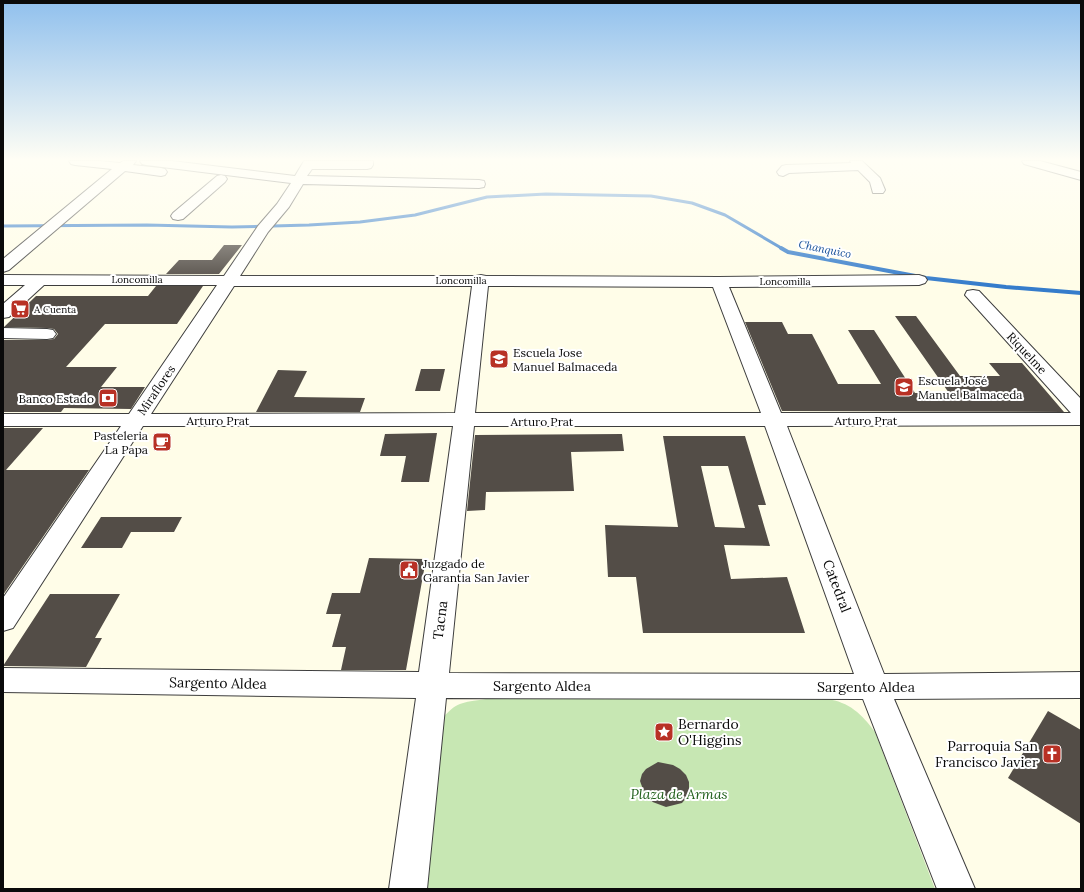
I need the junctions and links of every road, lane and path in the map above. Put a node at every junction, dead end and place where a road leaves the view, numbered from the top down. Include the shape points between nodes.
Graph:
1 (80, 203) edge
2 (194, 203) edge
3 (283, 203) edge
4 (178, 216) dead end
5 (3, 267) edge
6 (230, 279) junction
7 (3, 280) edge
8 (40, 280) junction
9 (481, 280) junction
10 (919, 280) dead end
11 (719, 282) junction
12 (973, 295) dead end
13 (3, 313) edge
14 (3, 334) edge
15 (47, 334) dead end
16 (1081, 411) edge
17 (3, 420) edge
18 (1081, 420) edge
19 (136, 421) junction
20 (464, 421) junction
21 (774, 421) junction
22 (3, 620) edge
23 (3, 680) edge
24 (1081, 685) edge
25 (432, 686) junction
26 (875, 686) junction
27 (408, 889) edge
28 (956, 889) edge

1 - 5 street
2 - 4 street
3 - 6 street, Miraflores
6 - 8 street, Loncomilla
6 - 9 street, Loncomilla
6 - 19 street, Miraflores
7 - 8 street, Loncomilla
8 - 13 street
9 - 11 street, Loncomilla
9 - 20 street, Tacna
10 - 11 street, Loncomilla
11 - 21 street, Catedral
12 - 16 street, Riquelme
14 - 15 street
17 - 19 street, Arturo Prat
18 - 21 street, Arturo Prat
19 - 20 street, Arturo Prat
19 - 22 street, Miraflores
20 - 21 street, Arturo Prat
20 - 25 street, Tacna
21 - 26 street, Catedral
23 - 25 street, Sargento Aldea
24 - 26 street, Sargento Aldea
25 - 26 street, Sargento Aldea
25 - 27 street, Tacna
26 - 28 street, Catedral

